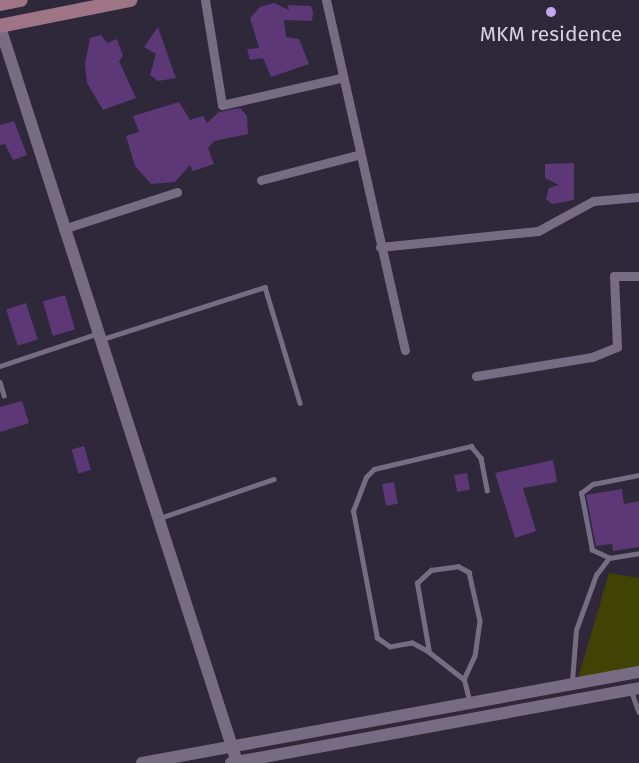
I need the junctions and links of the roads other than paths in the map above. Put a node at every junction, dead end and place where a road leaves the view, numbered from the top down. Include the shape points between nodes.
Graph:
1 (21, 0) edge
2 (130, 0) edge
3 (205, 0) edge
4 (326, 0) edge
5 (0, 4) edge
6 (0, 26) edge
7 (341, 78) junction
8 (358, 155) junction
9 (261, 180) dead end
10 (177, 192) dead end
11 (639, 197) edge
12 (63, 229) junction
13 (380, 247) junction
14 (639, 276) edge
15 (97, 337) junction
16 (405, 350) dead end
17 (0, 366) edge
18 (476, 376) dead end
19 (0, 382) edge
20 (4, 395) dead end
21 (300, 403) dead end
22 (639, 475) edge
23 (274, 479) dead end
24 (487, 490) dead end
25 (156, 519) junction
26 (639, 554) edge
27 (609, 558) junction
28 (429, 654) junction
29 (639, 672) edge
30 (464, 680) junction
31 (572, 681) junction
32 (635, 689) edge
33 (469, 700) junction
34 (639, 712) edge
35 (231, 746) junction
36 (239, 762) edge
37 (142, 763) edge

1 - 5 main road
2 - 6 main road
3 - 7 street via 222,105
4 - 7 street
6 - 12 street
7 - 8 street
8 - 9 street
8 - 13 street
10 - 12 street
11 - 13 street via 593,201 538,231
12 - 15 street
13 - 16 street
14 - 18 street via 614,276 617,347 592,357
15 - 17 lane
15 - 21 lane via 265,287
15 - 25 street
19 - 20 lane
22 - 27 lane via 593,484 581,493 592,550
23 - 25 lane
24 - 28 lane via 481,458 471,446 374,469 366,477 353,511 377,638 390,647 412,643
25 - 35 street
26 - 27 lane
27 - 31 lane via 587,593 576,630
28 - 30 lane
28 - 30 lane via 417,583 431,570 458,566 469,572 480,621 476,656
29 - 31 street
30 - 33 lane
31 - 33 street
32 - 34 lane
32 - 36 street
33 - 35 street
35 - 36 street
35 - 37 street

